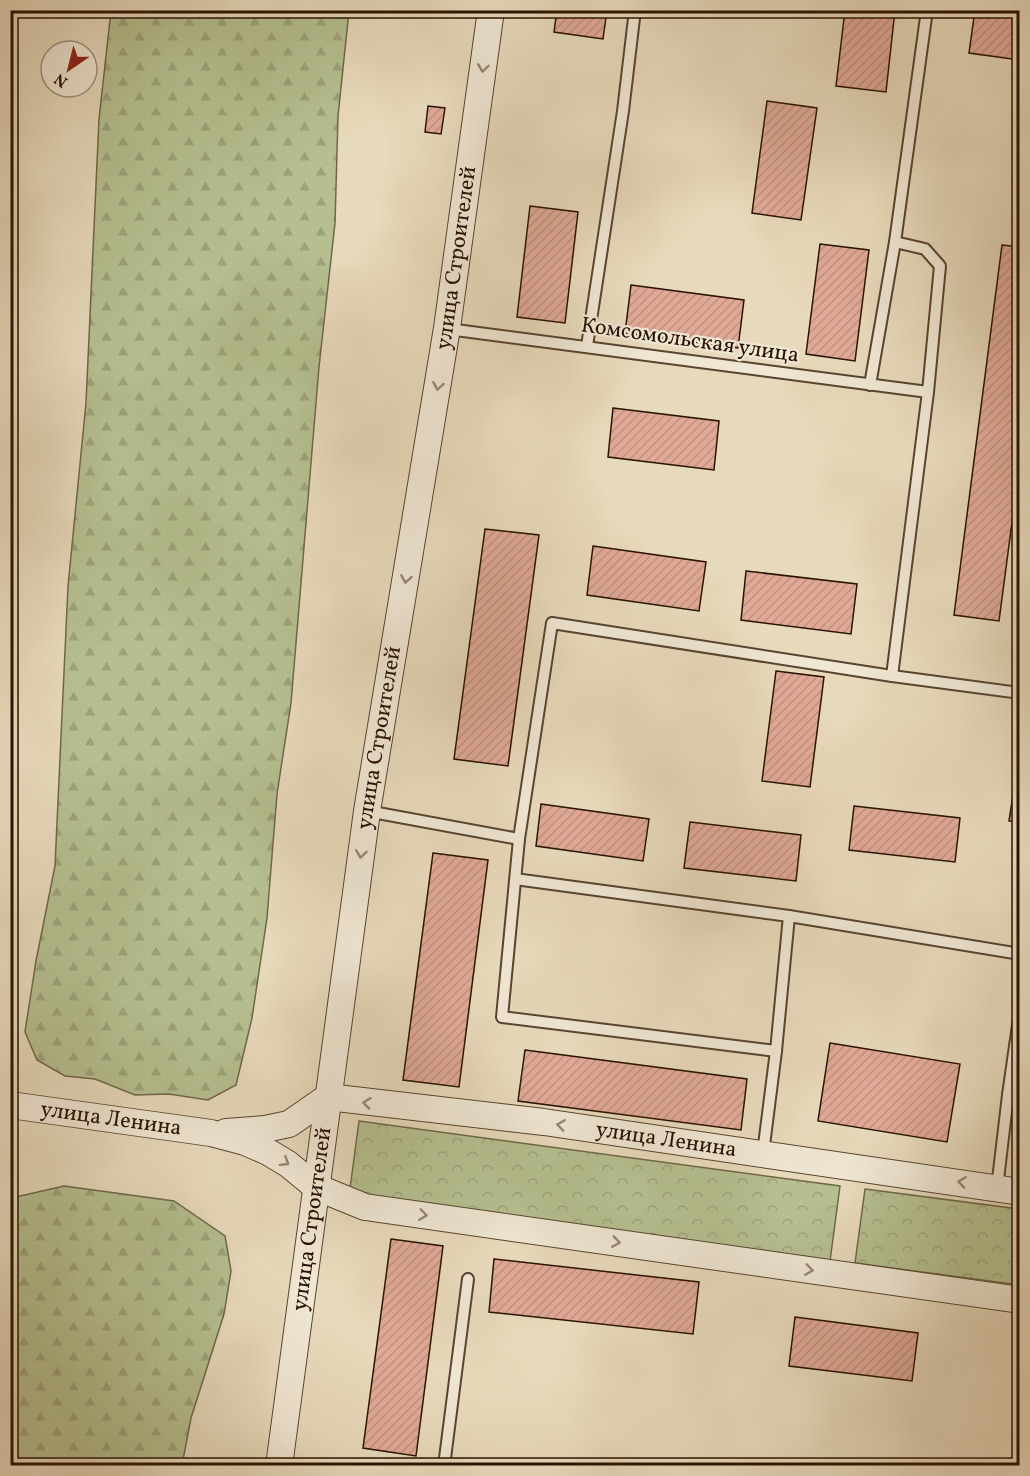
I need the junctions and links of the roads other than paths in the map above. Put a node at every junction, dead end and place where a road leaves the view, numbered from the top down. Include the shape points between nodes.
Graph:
1 (491, 10) edge
2 (635, 10) edge
3 (927, 10) edge
4 (895, 242) junction
5 (447, 328) junction
6 (587, 346) junction
7 (870, 385) junction
8 (928, 392) junction
9 (892, 675) junction
10 (1020, 693) edge
11 (367, 811) junction
12 (519, 839) junction
13 (515, 879) junction
14 (789, 916) junction
15 (1020, 954) edge
16 (1020, 1011) edge
17 (776, 1051) junction
18 (1014, 1095) edge
19 (321, 1103) junction
20 (10, 1105) edge
21 (211, 1133) junction
22 (763, 1153) junction
23 (316, 1187) junction
24 (1008, 1190) edge
25 (468, 1279) dead end
26 (1020, 1300) edge
27 (279, 1466) edge
28 (444, 1466) edge

1 -> 5 street, улица Строителей
2 - 6 lane
3 - 4 lane
4 - 7 lane
4 - 8 lane via 925,249 940,266
5 - 6 lane, Комсомольская улица
5 -> 11 street, улица Строителей
6 - 7 lane, Комсомольская улица
7 - 8 lane, Комсомольская улица
8 - 9 lane
9 - 10 lane
9 - 12 lane via 552,623
11 - 12 lane
11 -> 19 street, улица Строителей
12 - 13 lane
13 - 14 lane
13 - 17 lane via 502,1017
14 - 15 lane
14 - 17 lane
16 - 18 lane
17 - 22 lane
18 - 24 lane
19 - 21 street via 289,1124
22 -> 19 street, улица Ленина via 544,1122
19 - 23 street, улица Строителей
20 - 21 street, улица Ленина
21 -> 23 street via 268,1152
24 -> 22 street, улица Ленина
23 -> 26 street via 365,1207
23 - 27 street, улица Строителей
25 - 28 lane

